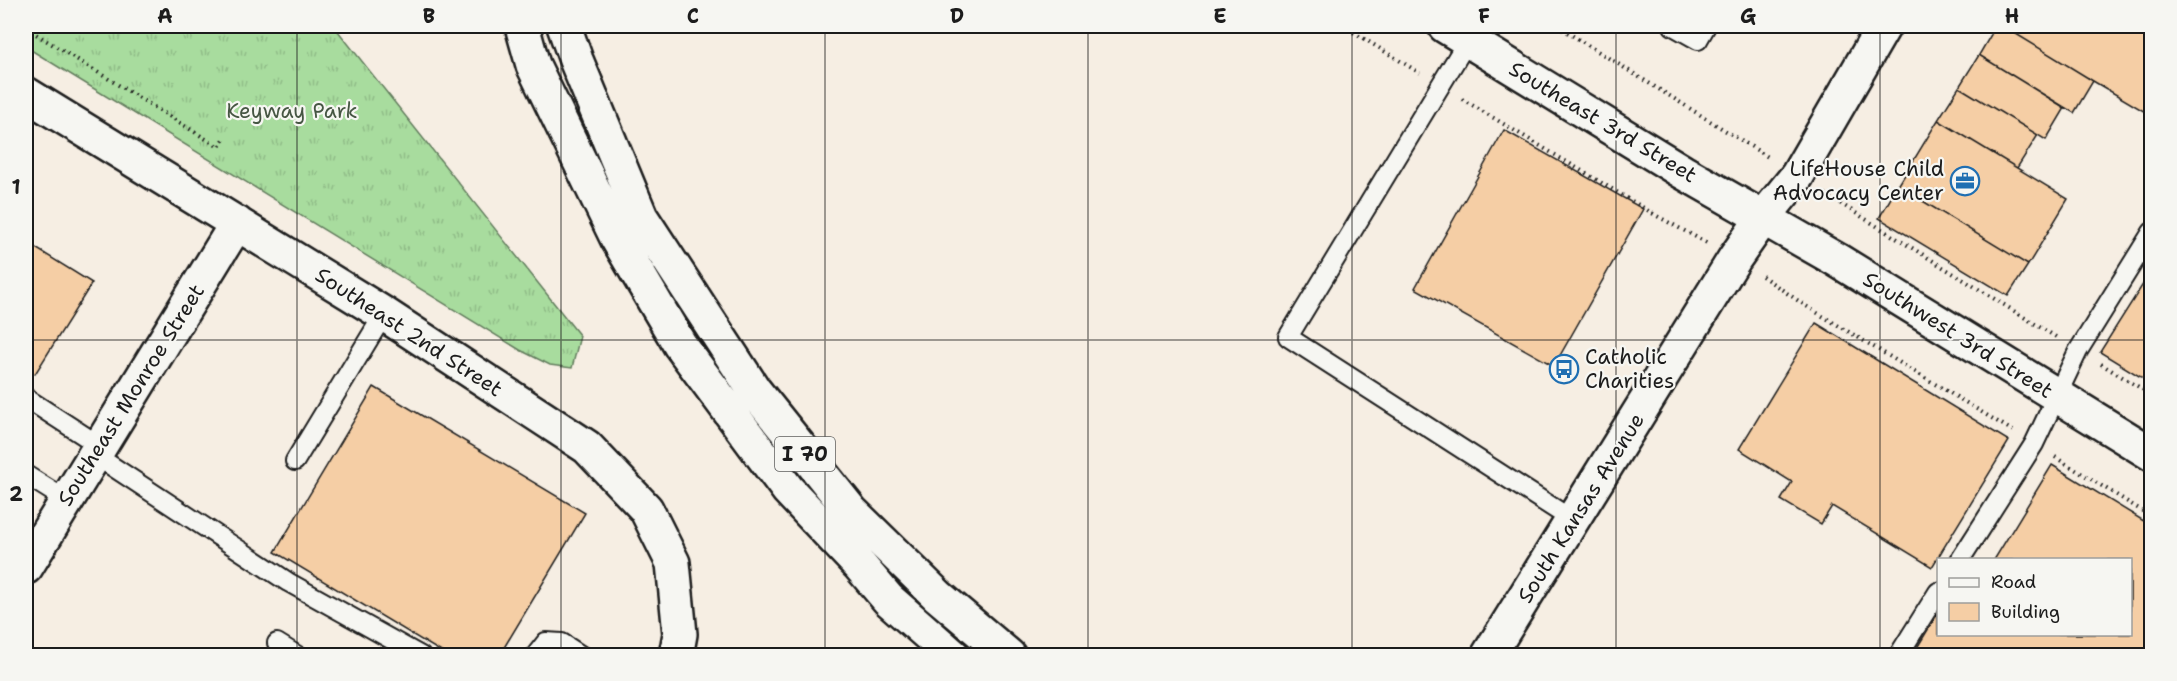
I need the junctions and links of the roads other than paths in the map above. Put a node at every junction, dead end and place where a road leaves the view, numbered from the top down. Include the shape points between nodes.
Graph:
1 (522, 26) edge
2 (564, 26) edge
3 (1673, 26) edge
4 (1706, 26) edge
5 (1877, 28) edge
6 (1456, 33) edge
7 (26, 94) edge
8 (1762, 218) junction
9 (237, 223) junction
10 (629, 227) junction
11 (2151, 232) edge
12 (384, 314) junction
13 (2057, 396) junction
14 (26, 398) edge
15 (97, 450) junction
16 (2151, 454) edge
17 (295, 460) dead end
18 (26, 475) edge
19 (66, 500) junction
20 (1574, 521) junction
21 (1961, 558) edge
22 (26, 567) edge
23 (1937, 594) edge
24 (277, 643) dead end
25 (298, 656) edge
26 (421, 656) edge
27 (535, 656) edge
28 (582, 656) edge
29 (676, 656) edge
30 (953, 656) edge
31 (1009, 656) edge
32 (1488, 656) edge
33 (1898, 656) edge

1 - 10 main road, I 70 via 533,65
2 - 10 main road, I 70
3 - 4 lane via 1698,40
5 - 8 main road, South Kansas Avenue via 1797,176
6 - 8 main road, Southeast 3rd Street
6 - 20 lane via 1288,337
7 - 9 main road, Southeast 2nd Street
8 - 13 main road, Southwest 3rd Street
8 - 20 main road, South Kansas Avenue
9 - 12 main road, Southeast 2nd Street
9 - 15 main road, Southeast Monroe Street
10 - 30 main road, I 70 via 680,345 788,490 888,599
10 - 31 main road, I 70 via 850,510 938,597
11 - 13 lane via 2078,351
12 - 17 lane
12 - 29 main road, Southeast 2nd Street via 587,447 646,509 673,563 680,634
13 - 16 main road, Southwest 3rd Street
13 - 21 lane via 2034,444
14 - 15 lane
15 - 19 main road, Southeast Monroe Street
15 - 26 lane via 288,582
18 - 19 lane
19 - 22 main road, Southeast Monroe Street
20 - 32 main road, South Kansas Avenue
23 - 33 lane
24 - 25 lane
27 - 28 lane via 546,642 562,643

